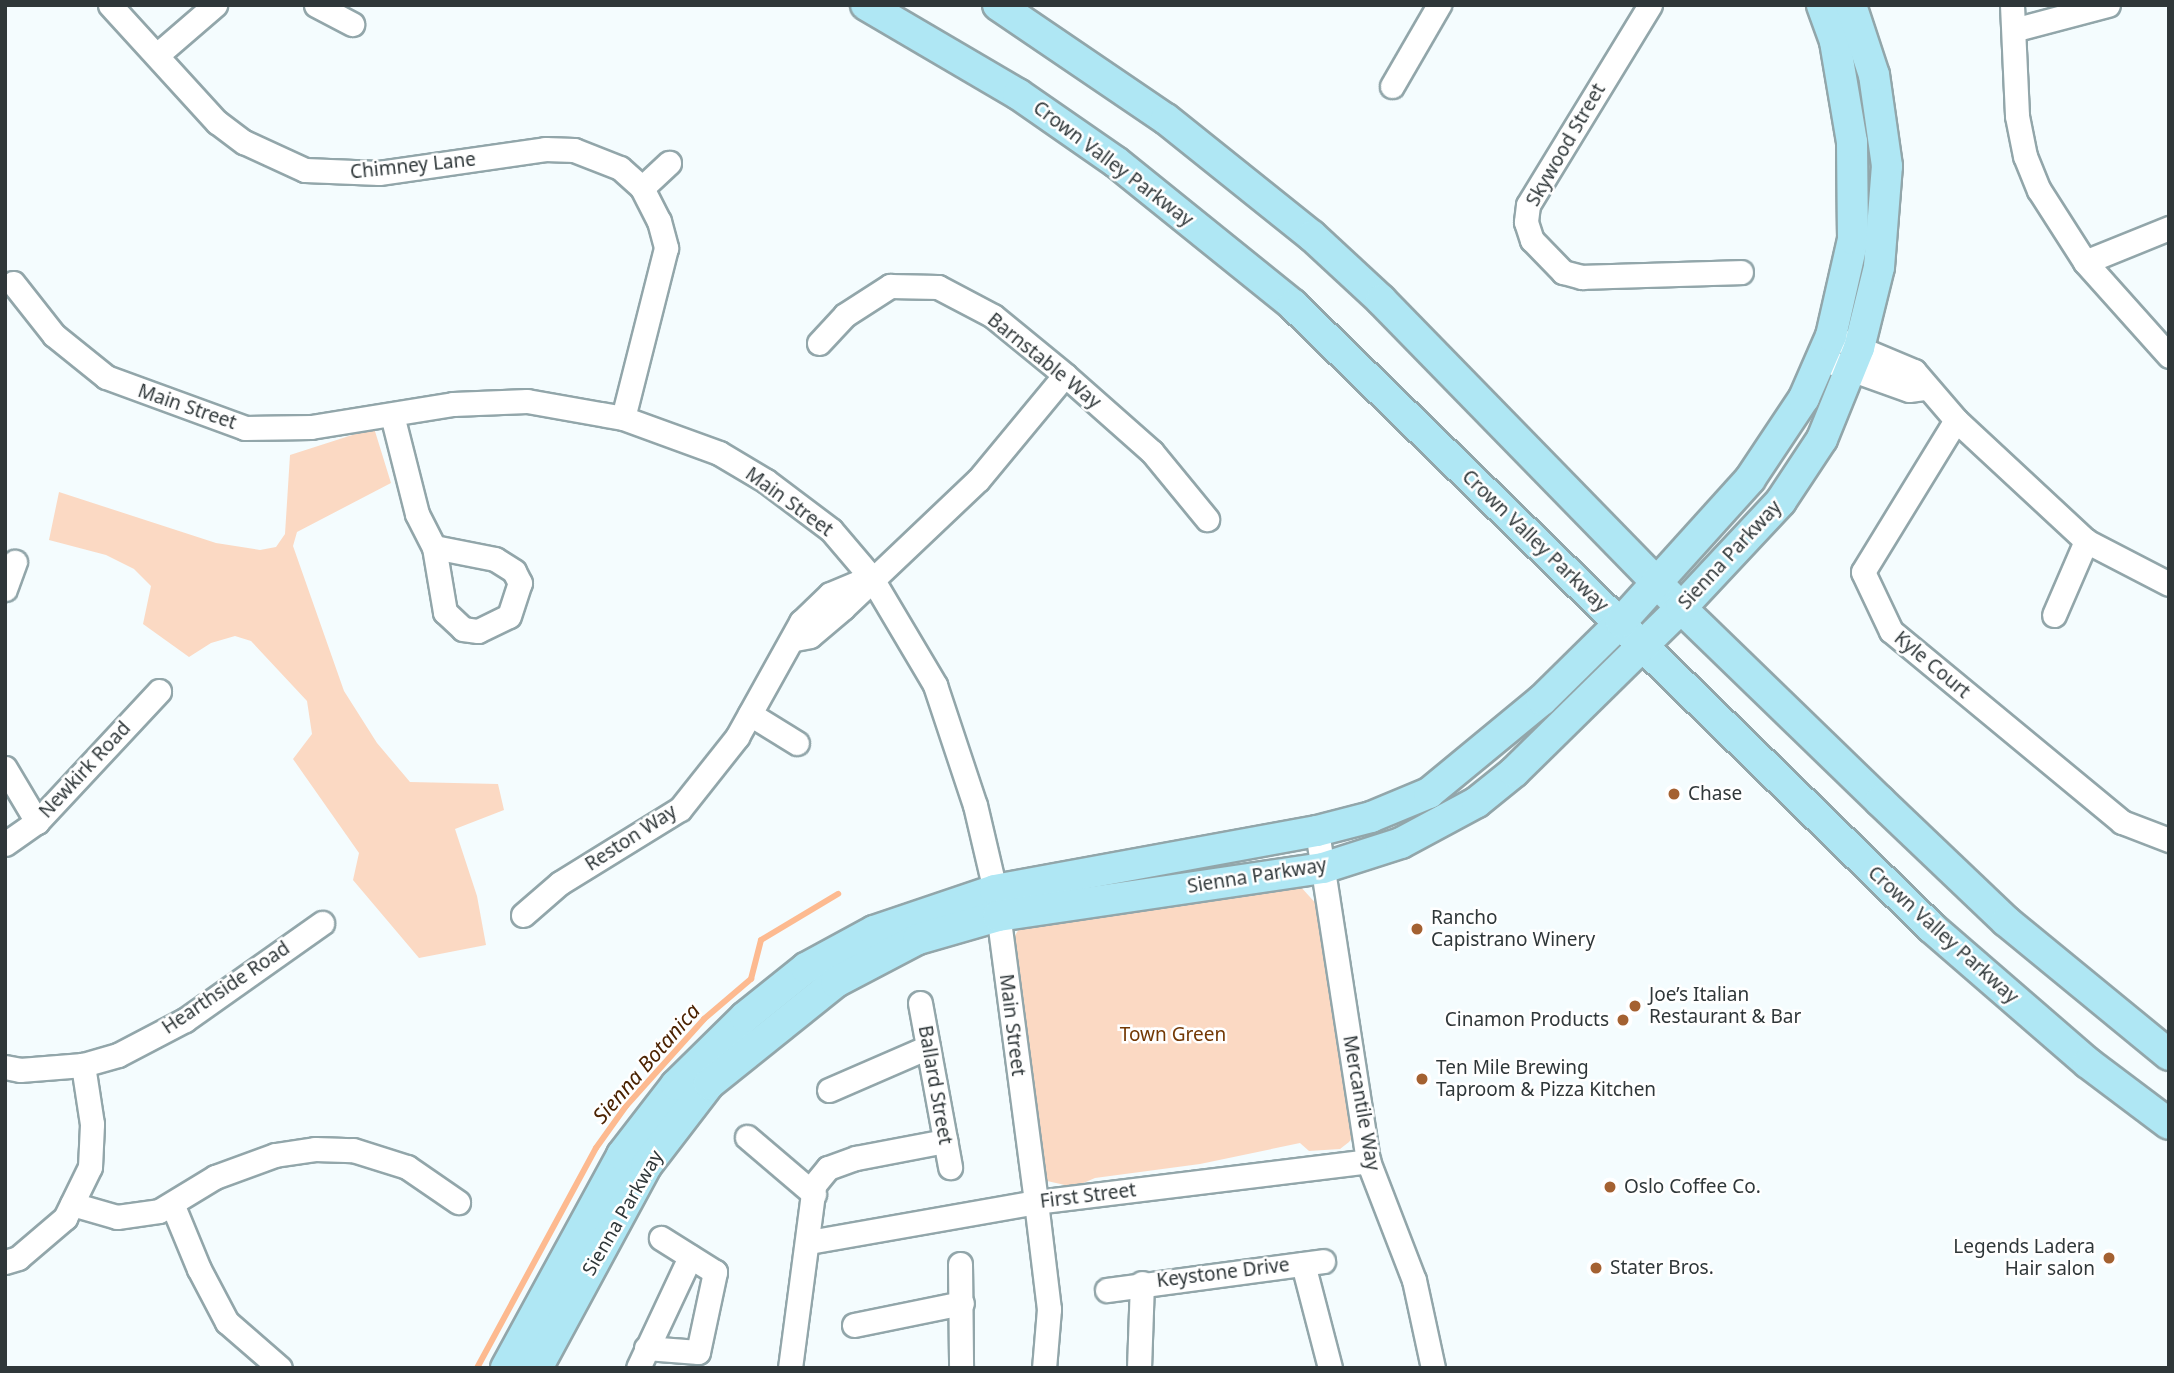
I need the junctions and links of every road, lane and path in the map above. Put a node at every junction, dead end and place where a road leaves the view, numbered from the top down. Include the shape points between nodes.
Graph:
1 (110, 5) edge
2 (215, 5) edge
3 (316, 5) edge
4 (866, 5) edge
5 (998, 5) edge
6 (1439, 5) edge
7 (1650, 5) edge
8 (2012, 5) edge
9 (2108, 5) edge
10 (1832, 6) edge
11 (352, 24) dead end
12 (2017, 29) junction
13 (157, 55) junction
14 (1392, 86) dead end
15 (669, 163) dead end
16 (642, 188) junction
17 (2169, 228) edge
18 (2085, 262) junction
19 (1741, 272) dead end
20 (13, 283) dead end
21 (819, 343) dead end
22 (1826, 347) junction
23 (2169, 356) edge
24 (1855, 359) junction
25 (1065, 375) junction
26 (392, 415) junction
27 (623, 418) junction
28 (1956, 420) junction
29 (1207, 519) dead end
30 (2086, 541) junction
31 (435, 547) dead end
32 (15, 562) dead end
33 (871, 577) junction
34 (1658, 583) junction
35 (2169, 584) edge
36 (5, 589) edge
37 (1681, 608) junction
38 (2054, 615) dead end
39 (1621, 622) junction
40 (1643, 645) junction
41 (159, 691) dead end
42 (750, 714) junction
43 (797, 743) dead end
44 (5, 768) edge
45 (37, 822) junction
46 (1317, 831) junction
47 (2169, 841) edge
48 (5, 844) edge
49 (1322, 867) junction
50 (996, 903) junction
51 (523, 915) dead end
52 (322, 923) dead end
53 (2083, 986) junction
54 (920, 1003) dead end
55 (2169, 1040) edge
56 (928, 1048) junction
57 (2169, 1055) edge
58 (83, 1065) junction
59 (5, 1067) edge
60 (829, 1090) dead end
61 (2169, 1124) edge
62 (747, 1137) dead end
63 (945, 1141) junction
64 (1368, 1161) junction
65 (950, 1167) dead end
66 (814, 1194) junction
67 (458, 1202) dead end
68 (1036, 1202) junction
69 (72, 1204) junction
70 (173, 1206) junction
71 (661, 1238) dead end
72 (809, 1242) junction
73 (690, 1257) junction
74 (5, 1262) edge
75 (960, 1264) dead end
76 (1142, 1283) junction
77 (1107, 1290) dead end
78 (962, 1303) junction
79 (853, 1325) dead end
80 (642, 1358) edge
81 (280, 1368) edge
82 (506, 1368) edge
83 (537, 1368) edge
84 (790, 1368) edge
85 (961, 1368) edge
86 (1044, 1368) edge
87 (1139, 1368) edge
88 (1330, 1368) edge
89 (1433, 1368) edge

1 - 13 street, Chimney Lane
2 - 13 street
3 - 11 street
4 - 39 main road, Crown Valley Parkway via 1018,94 1192,222 1293,305
5 - 34 main road via 1166,119 1312,236 1391,309
6 - 14 street
7 - 19 street, Skywood Street via 1528,205 1526,222 1532,240 1563,272 1582,277
8 - 12 street
9 - 12 street
10 - 22 main road, Sienna Parkway via 1852,142 1853,239
10 - 24 main road, Sienna Parkway via 1874,75 1888,166 1879,267
12 - 18 street via 2017,116 2025,156 2046,202
13 - 16 street, Chimney Lane via 200,104 244,142 305,170 379,173 565,150 599,157
15 - 16 street
16 - 27 street, Chimney Lane via 659,221 666,248
17 - 18 street
18 - 23 street
20 - 26 street, Main Street via 54,335 106,377 173,405 245,428 311,427
21 - 25 street, Barnstable Way via 845,315 890,286 938,288 993,316
22 - 24 street
22 - 34 main road, Sienna Parkway via 1804,398 1750,480
24 - 28 street via 1909,390 1926,388
24 - 37 main road, Sienna Parkway via 1822,439 1782,501
25 - 29 street, Barnstable Way via 1152,452
25 - 33 street, Reston Way via 978,480
26 - 27 street, Main Street via 453,404 527,401
26 - 31 street via 417,514
27 - 33 street, Main Street via 719,453 766,481 831,530
28 - 30 street
28 - 47 street, Kyle Court via 1863,572 1891,631 2122,822
30 - 35 street
30 - 38 street
32 - 36 street
33 - 42 street, Reston Way via 830,594 801,622
33 - 50 street, Main Street via 934,685 975,805
34 - 37 main road
34 - 39 main road, Sienna Parkway
37 - 40 main road, Sienna Parkway
37 - 53 main road via 2006,921
39 - 40 main road, Crown Valley Parkway
39 - 46 main road, Sienna Parkway via 1542,700 1429,793 1371,817
40 - 49 main road, Sienna Parkway via 1514,772 1477,802 1401,843
40 - 61 main road, Crown Valley Parkway via 1931,928 2088,1063
41 - 45 street, Newkirk Road
42 - 43 street
42 - 51 street, Reston Way via 712,773 680,808 561,883
44 - 45 street
45 - 48 street, Newkirk Road
46 - 49 street, Mercantile Way
46 - 50 main road, Sienna Parkway
49 - 50 main road, Sienna Parkway
49 - 64 street, Mercantile Way
50 - 68 street, Main Street
50 - 82 main road, Sienna Parkway via 874,931 806,968 745,1017 676,1085 622,1155
50 - 83 main road, Sienna Parkway via 836,982 709,1084 646,1166
52 - 58 street, Hearthside Road via 185,1020 118,1055
53 - 55 main road
53 - 57 main road
54 - 56 street, Ballard Street
56 - 60 street
56 - 63 street, Ballard Street
58 - 59 street, Hearthside Road
58 - 69 street via 92,1124 90,1167
62 - 66 street
63 - 65 street, Ballard Street
63 - 66 street via 828,1168 814,1185
64 - 68 street, First Street
64 - 89 street, Mercantile Way via 1414,1280
66 - 72 street
67 - 70 street via 407,1167 353,1150 315,1149 275,1155 215,1177
68 - 72 street, First Street
68 - 86 street, Main Street via 1049,1309
69 - 70 street via 117,1217
69 - 74 street via 65,1218 18,1258
70 - 81 street via 228,1322
71 - 73 street
72 - 84 street
73 - 80 street
73 - 80 street via 715,1272 698,1352
75 - 78 street
76 - 77 street, Keystone Drive
76 - 87 street, Keystone Drive
76 - 88 street, Keystone Drive via 1313,1263
78 - 79 street
78 - 85 street

